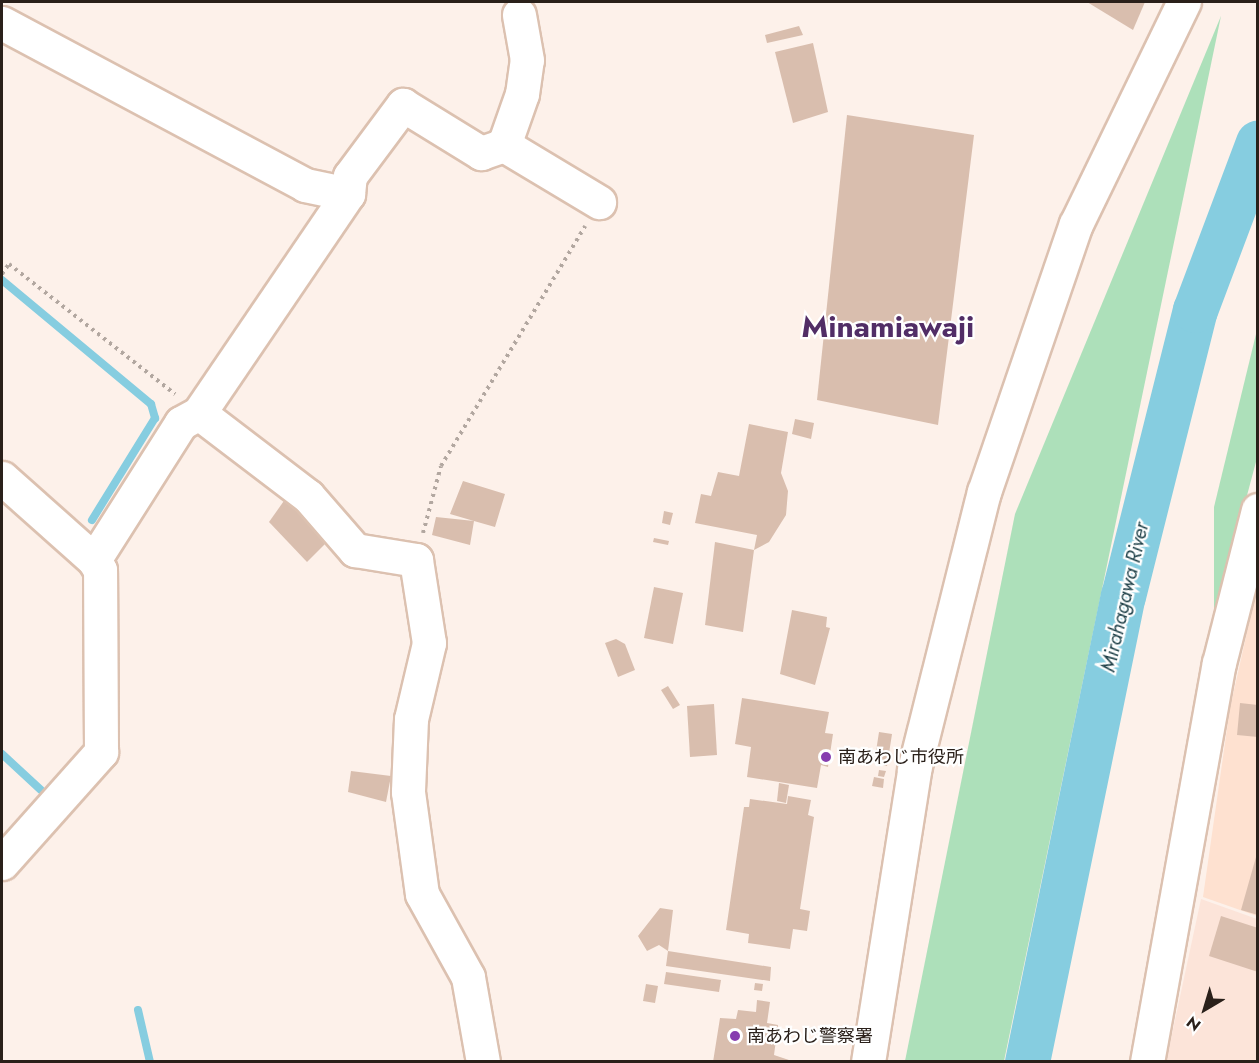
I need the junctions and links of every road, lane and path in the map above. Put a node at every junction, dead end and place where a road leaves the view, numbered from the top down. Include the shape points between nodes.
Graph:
1 (1174, 6) edge
2 (519, 15) dead end
3 (2, 23) edge
4 (504, 145) junction
5 (348, 194) junction
6 (599, 202) joint
7 (2, 274) edge
8 (199, 413) junction
9 (2, 478) edge
10 (1257, 510) edge
11 (94, 560) junction
12 (416, 560) junction
13 (2, 863) edge
14 (483, 1062) edge
15 (868, 1062) edge
16 (1147, 1062) edge

1 - 15 street via 1076,224 984,492 914,770
2 - 4 street via 527,60 522,94
3 - 5 street via 305,185
4 - 5 street via 482,153 403,105 350,176
4 - 6 street
5 - 8 street
6 - 12 path via 441,466
7 - 8 path via 9,264
8 - 11 street via 182,423
8 - 12 street via 308,496 355,550
9 - 11 street
10 - 16 street via 1219,663
11 - 13 street via 100,570 101,752
12 - 14 street via 429,643 411,719 408,792 422,894 468,977

